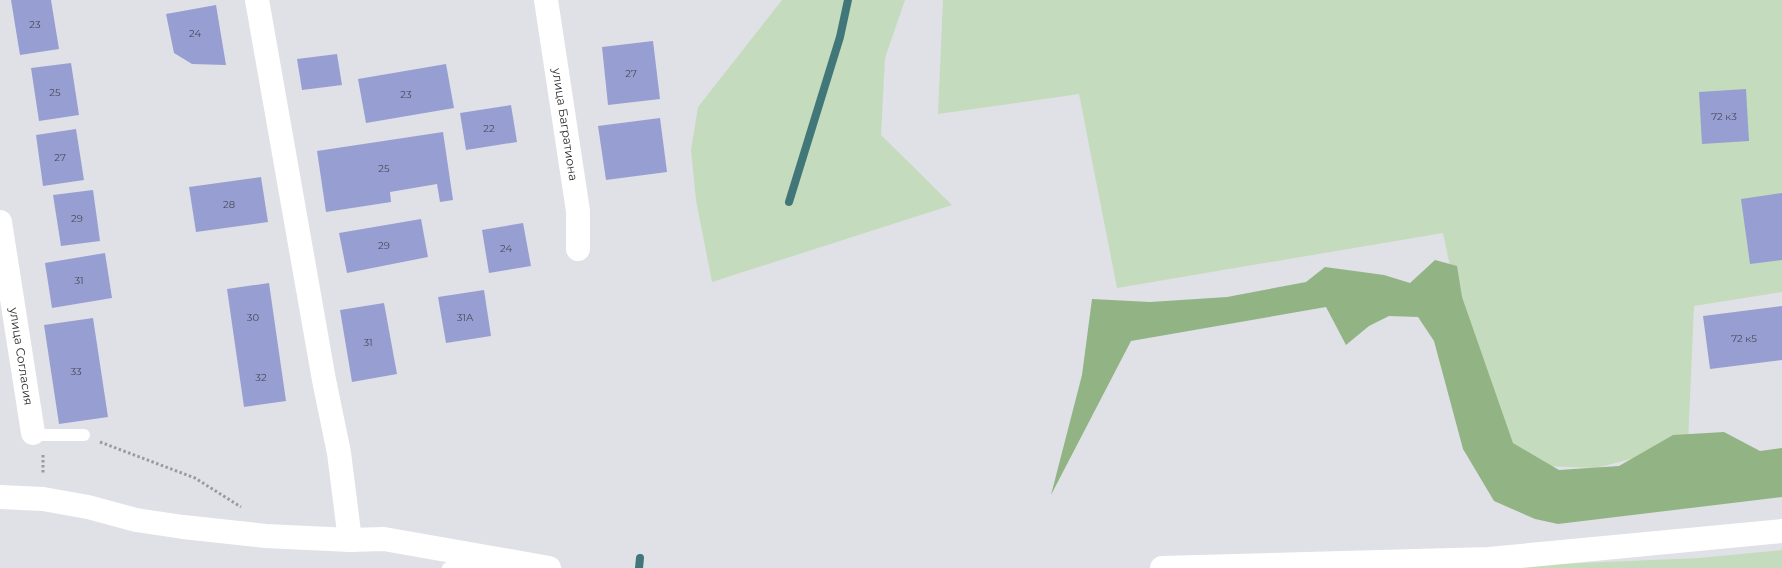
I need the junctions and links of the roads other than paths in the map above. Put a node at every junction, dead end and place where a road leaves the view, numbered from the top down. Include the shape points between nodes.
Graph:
1 (257, 0) edge
2 (546, 0) edge
3 (0, 222) edge
4 (578, 249) dead end
5 (38, 434) joint
6 (84, 435) road end
7 (0, 497) edge
8 (1782, 530) edge
9 (350, 540) junction
10 (498, 558) junction
11 (1485, 564) edge
12 (448, 568) edge
13 (550, 568) edge
14 (1162, 568) edge

1 - 9 street via 324,380 340,453
2 - 4 street, улица Багратиона via 578,211
3 - 5 street, улица Согласия
5 - 6 lane
7 - 9 street via 43,499 183,527 266,536
8 - 11 street
9 - 10 street via 384,539
10 - 12 lane
10 - 13 street
11 - 14 street

